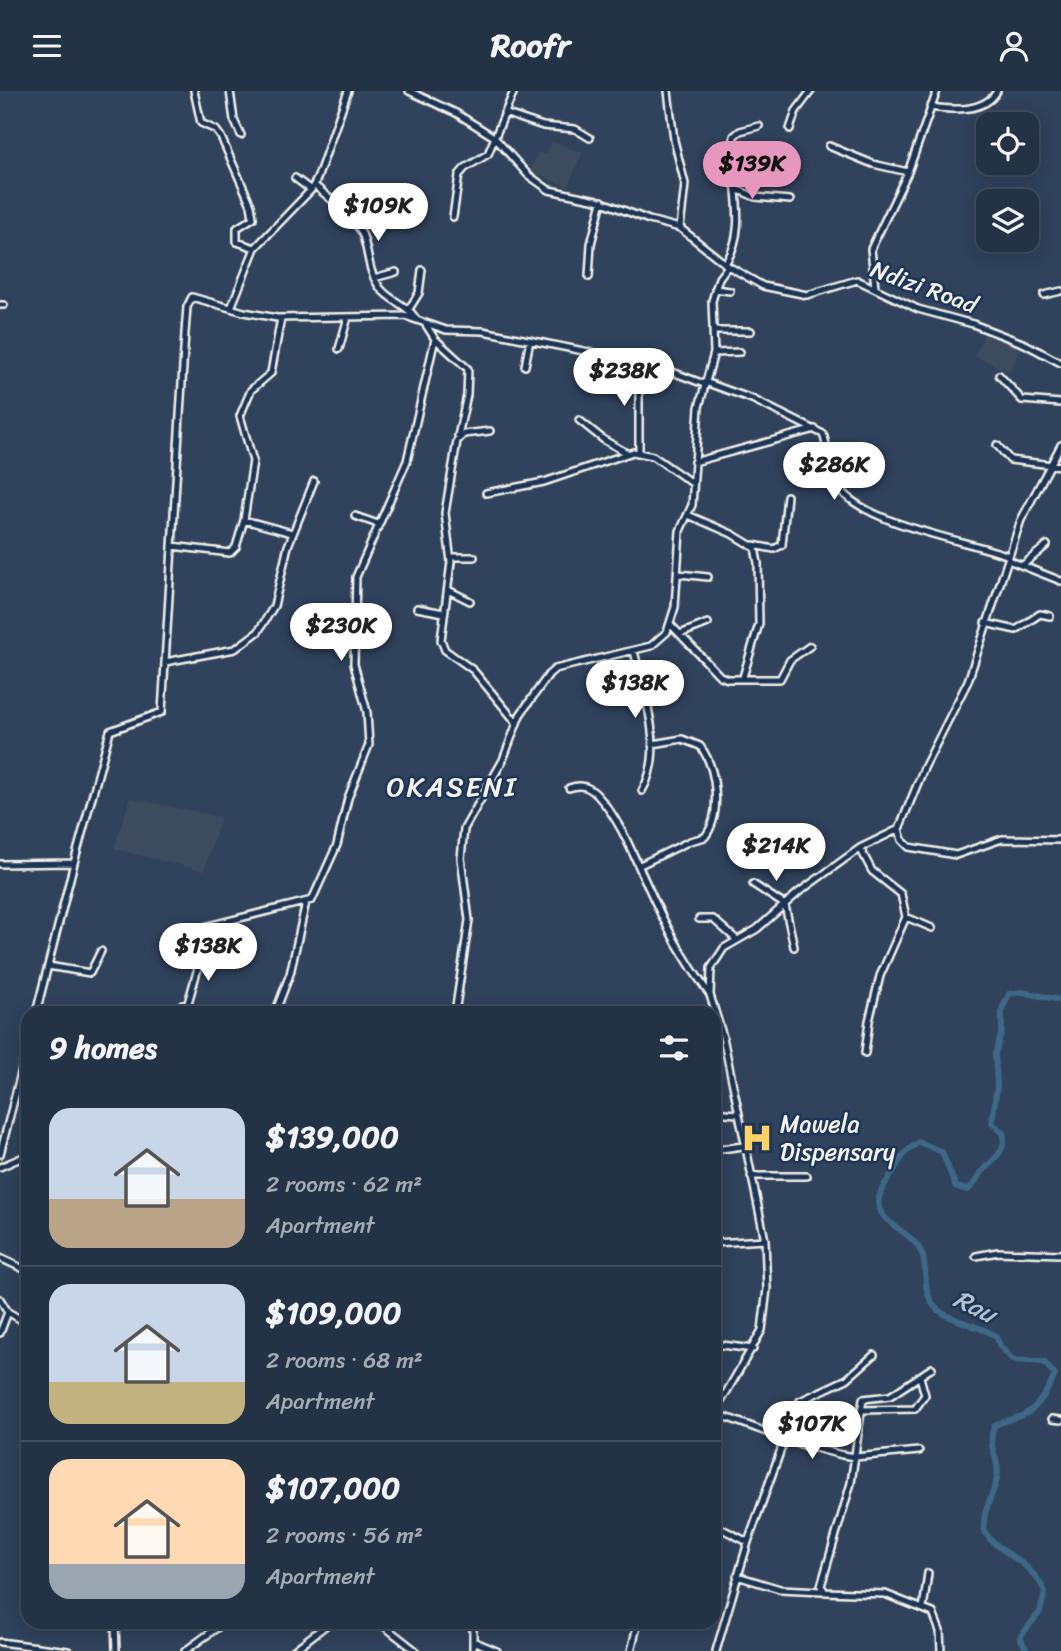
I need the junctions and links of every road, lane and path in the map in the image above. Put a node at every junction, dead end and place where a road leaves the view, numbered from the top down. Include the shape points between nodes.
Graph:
1 (194, 91) edge
2 (230, 91) edge
3 (348, 91) edge
4 (514, 91) edge
5 (668, 91) edge
6 (811, 91) edge
7 (937, 91) edge
8 (997, 91) edge
9 (412, 92) edge
10 (930, 107) junction
11 (504, 113) junction
12 (759, 127) dead end
13 (790, 129) dead end
14 (241, 135) dead end
15 (494, 137) junction
16 (590, 138) dead end
17 (828, 146) dead end
18 (908, 172) junction
19 (295, 178) dead end
20 (313, 187) junction
21 (736, 189) junction
22 (790, 200) dead end
23 (602, 201) junction
24 (453, 216) dead end
25 (680, 228) junction
26 (255, 248) junction
27 (727, 265) junction
28 (422, 270) dead end
29 (396, 272) dead end
30 (589, 277) dead end
31 (374, 278) junction
32 (875, 287) junction
33 (715, 289) junction
34 (730, 291) dead end
35 (1061, 291) edge
36 (1044, 295) dead end
37 (231, 308) junction
38 (409, 309) junction
39 (348, 317) junction
40 (281, 318) junction
41 (416, 319) junction
42 (424, 323) junction
43 (714, 331) junction
44 (751, 331) dead end
45 (435, 339) junction
46 (530, 340) junction
47 (339, 349) dead end
48 (740, 352) dead end
49 (714, 353) junction
50 (1061, 363) edge
51 (639, 364) junction
52 (525, 366) dead end
53 (999, 375) dead end
54 (704, 383) junction
55 (1061, 403) edge
56 (579, 420) dead end
57 (815, 429) junction
58 (490, 431) dead end
59 (458, 439) junction
60 (997, 445) dead end
61 (1061, 445) edge
62 (639, 452) junction
63 (627, 453) junction
64 (694, 462) junction
65 (1051, 464) junction
66 (1061, 466) edge
67 (314, 481) dead end
68 (692, 484) junction
69 (486, 493) dead end
70 (787, 496) dead end
71 (688, 515) junction
72 (355, 516) dead end
73 (244, 520) junction
74 (378, 524) junction
75 (292, 533) junction
76 (753, 545) junction
77 (1047, 545) dead end
78 (172, 546) junction
79 (452, 557) junction
80 (474, 557) dead end
81 (1009, 558) junction
82 (1023, 565) junction
83 (679, 574) junction
84 (708, 577) dead end
85 (1061, 581) edge
86 (447, 590) junction
87 (470, 601) dead end
88 (417, 608) dead end
89 (444, 613) junction
90 (1050, 616) dead end
91 (708, 623) dead end
92 (985, 623) junction
93 (671, 625) junction
94 (680, 634) junction
95 (810, 646) dead end
96 (634, 651) junction
97 (165, 662) junction
98 (662, 673) dead end
99 (640, 676) junction
100 (743, 677) junction
101 (672, 696) dead end
102 (645, 704) junction
103 (516, 722) junction
104 (653, 744) junction
105 (569, 787) dead end
106 (642, 791) dead end
107 (899, 829) junction
108 (1061, 840) edge
109 (860, 848) junction
110 (74, 863) junction
111 (0, 864) edge
112 (640, 865) junction
113 (753, 884) dead end
114 (306, 902) junction
115 (785, 905) junction
116 (906, 917) junction
117 (699, 919) dead end
118 (932, 928) dead end
119 (737, 940) junction
120 (794, 947) dead end
121 (101, 951) dead end
122 (48, 966) junction
123 (710, 995) junction
124 (38, 1006) edge
125 (180, 1006) edge
126 (278, 1006) edge
127 (456, 1006) edge
128 (713, 1006) edge
129 (721, 1031) edge
130 (865, 1053) dead end
131 (21, 1073) edge
132 (721, 1113) edge
133 (737, 1114) junction
134 (743, 1146) junction
135 (721, 1149) edge
136 (0, 1154) edge
137 (21, 1158) edge
138 (0, 1167) edge
139 (751, 1176) junction
140 (807, 1176) dead end
141 (765, 1240) junction
142 (721, 1243) edge
143 (1061, 1254) edge
144 (976, 1256) dead end
145 (0, 1258) edge
146 (21, 1268) edge
147 (0, 1299) edge
148 (8, 1313) junction
149 (21, 1320) edge
150 (0, 1333) edge
151 (721, 1345) edge
152 (753, 1349) junction
153 (874, 1355) dead end
154 (932, 1368) dead end
155 (920, 1377) junction
156 (721, 1402) edge
157 (861, 1410) junction
158 (721, 1415) edge
159 (1052, 1419) dead end
160 (1061, 1420) edge
161 (783, 1437) junction
162 (919, 1451) dead end
163 (855, 1457) junction
164 (721, 1528) edge
165 (748, 1542) junction
166 (928, 1573) dead end
167 (737, 1576) junction
168 (822, 1591) junction
169 (923, 1609) junction
170 (115, 1629) edge
171 (215, 1629) edge
172 (321, 1629) edge
173 (391, 1629) edge
174 (473, 1629) edge
175 (636, 1629) edge
176 (473, 1641) junction
177 (0, 1642) edge
178 (408, 1645) junction
179 (68, 1651) edge
180 (116, 1651) edge
181 (185, 1651) edge
182 (293, 1651) edge
183 (401, 1651) edge
184 (416, 1651) edge
185 (473, 1651) edge
186 (497, 1651) edge
187 (631, 1651) edge
188 (716, 1651) edge
189 (941, 1651) edge

1 - 26 street via 201,123 218,132 251,205 253,218 237,228 237,242
2 - 14 street
3 - 20 street
4 - 11 street
5 - 25 street via 685,184
6 - 13 street
7 - 10 street
8 - 10 street via 965,109
9 - 15 street, Ndizi Road
10 - 18 street
11 - 15 street
11 - 16 street via 543,126 575,129
12 - 21 street via 734,136
15 - 23 street, Ndizi Road via 543,186
15 - 24 street via 485,158 459,175
17 - 18 street
18 - 32 street via 871,249
19 - 20 street
20 - 26 street
20 - 31 street via 360,230
21 - 22 street via 755,197
21 - 27 street via 740,205
23 - 25 street, Ndizi Road
23 - 30 street via 591,244
25 - 27 street, Ndizi Road
26 - 37 street
27 - 32 street, Ndizi Road via 763,286 791,294 820,293 857,280
27 - 33 street
28 - 38 street via 419,293
29 - 31 street
31 - 38 street via 386,294
32 - 50 street, Ndizi Road via 918,309 973,324
33 - 34 street
33 - 43 street
35 - 36 street
37 - 40 street
37 - 78 street via 195,296 187,307
38 - 41 street
39 - 40 street
39 - 41 street via 393,314
39 - 47 street
40 - 73 street via 271,373 250,390 240,416 253,461
41 - 42 street
42 - 45 street
42 - 46 street
43 - 44 street
43 - 49 street
45 - 59 street via 468,369
45 - 74 street via 407,461
46 - 51 street
46 - 52 street
48 - 49 street
49 - 54 street
51 - 54 street
51 - 62 street
53 - 55 street via 1022,400
54 - 57 street via 752,399
54 - 64 street
56 - 63 street
57 - 64 street
57 - 81 street via 824,438 834,481 867,512
58 - 59 street
59 - 79 street via 444,513
60 - 65 street via 1010,460
61 - 65 street
62 - 63 street
62 - 68 street via 653,456
63 - 69 street via 544,482
64 - 68 street
65 - 66 street
65 - 81 street via 1021,520
67 - 75 street
68 - 71 street
70 - 76 street via 782,545 774,549
71 - 76 street
71 - 83 street via 680,531
72 - 74 street
73 - 75 street
73 - 78 street via 234,551
74 - 114 street via 359,565 354,589 354,664 367,712 369,745 328,868 317,895
75 - 97 street via 274,606 249,641 235,649
76 - 100 street via 760,624
77 - 82 street
78 - 97 street
79 - 80 street
79 - 86 street
81 - 82 street
81 - 92 street
82 - 85 street
83 - 84 street
83 - 93 street
86 - 87 street
86 - 89 street
88 - 89 street
89 - 103 street via 441,634 445,650 473,670
90 - 92 street via 1040,614 1016,630
91 - 94 street
92 - 107 street via 960,700
93 - 94 street
93 - 96 street via 656,644
94 - 100 street via 720,676
95 - 100 street via 790,660 780,679
96 - 99 street
96 - 103 street via 555,669
97 - 110 street via 162,712 117,728 107,737
98 - 99 street
99 - 102 street
101 - 102 street
102 - 104 street
103 - 127 street via 500,767 464,829 461,866 469,920
104 - 106 street via 651,771
104 - 112 street via 682,739 700,746 712,773 713,812 707,836
105 - 112 street via 582,785 599,797
107 - 108 street via 909,847 956,855 1002,839
107 - 109 street
109 - 115 street
109 - 116 street via 872,871 901,894
110 - 111 street
110 - 122 street
112 - 123 street via 674,940
113 - 115 street
114 - 125 street via 200,928 204,947 188,1003
114 - 126 street
115 - 119 street
115 - 120 street
116 - 118 street
116 - 130 street via 880,976
117 - 119 street via 713,919
119 - 123 street via 713,961
121 - 122 street via 90,973
122 - 124 street
123 - 128 street
129 - 133 street
131 - 136 street
132 - 133 street
133 - 134 street
134 - 135 street
134 - 139 street
137 - 138 street
139 - 140 street
139 - 141 street
141 - 142 street
141 - 152 street via 766,1312
143 - 144 street
145 - 146 street
147 - 148 street
148 - 149 street
148 - 150 street
151 - 152 street
152 - 156 street
153 - 161 street via 835,1387 800,1401
154 - 155 street
155 - 157 street via 890,1396 865,1398
155 - 157 street via 926,1395 915,1409
157 - 163 street
158 - 161 street
159 - 160 street
161 - 163 street
161 - 165 street
162 - 163 street
163 - 168 street
164 - 165 street
165 - 167 street
166 - 169 street
167 - 168 street via 780,1590
167 - 188 street
168 - 169 street via 885,1594
169 - 189 street via 937,1617
170 - 180 street
171 - 181 street
172 - 182 street
173 - 178 street
174 - 176 street
175 - 187 street
176 - 185 street
176 - 186 street
177 - 179 street
178 - 183 street
178 - 184 street

